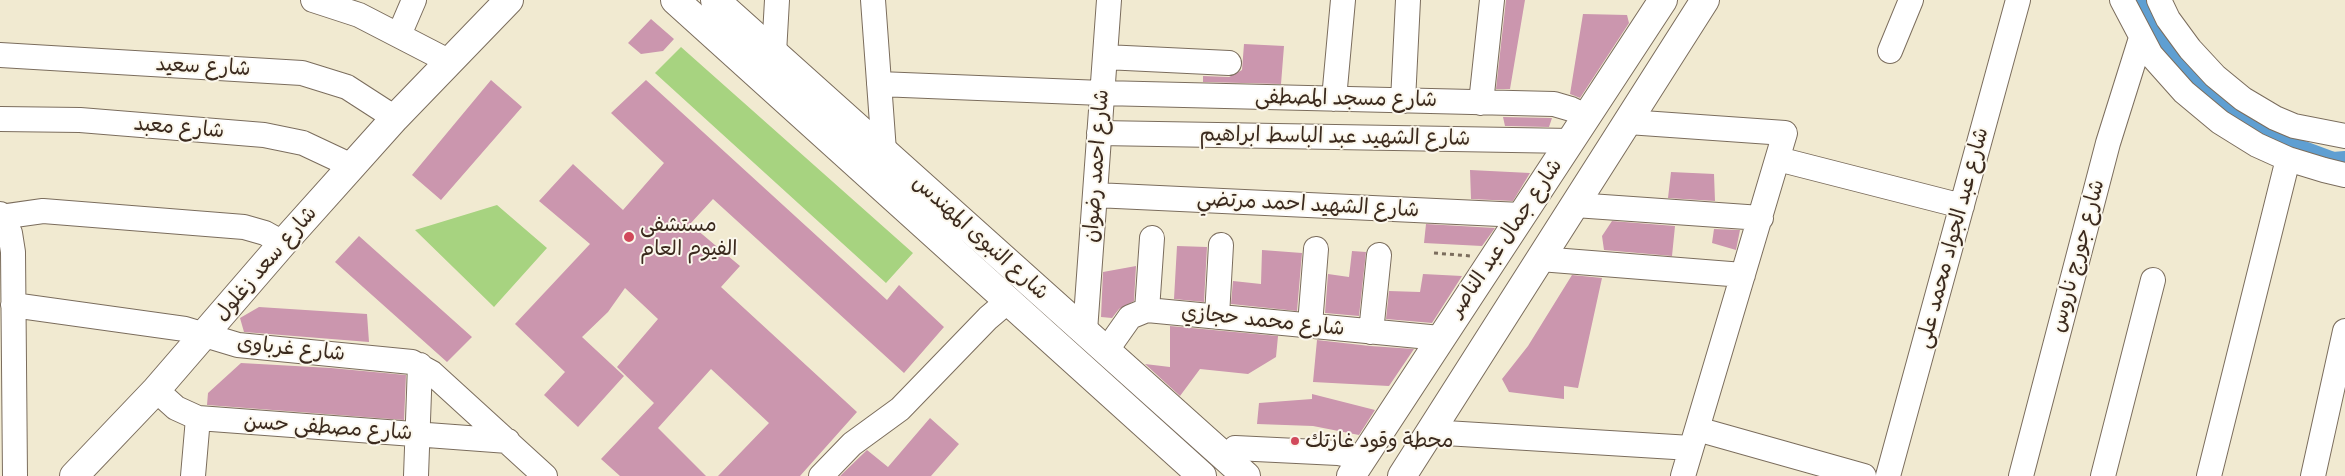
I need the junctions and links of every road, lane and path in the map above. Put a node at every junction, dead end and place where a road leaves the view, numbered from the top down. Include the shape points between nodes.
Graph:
1 (312, 0) edge
2 (414, 0) edge
3 (486, 0) edge
4 (509, 0) edge
5 (675, 0) edge
6 (715, 0) edge
7 (776, 0) edge
8 (873, 0) edge
9 (1109, 0) edge
10 (1343, 0) edge
11 (1408, 0) edge
12 (1492, 0) edge
13 (1663, 0) edge
14 (1706, 0) edge
15 (1911, 0) edge
16 (2018, 0) edge
17 (2122, 0) edge
18 (2159, 0) edge
19 (741, 23) junction
20 (399, 35) junction
21 (2141, 38) junction
22 (722, 42) junction
23 (771, 50) junction
24 (1890, 51) dead end
25 (0, 55) edge
26 (455, 57) junction
27 (1104, 57) junction
28 (1229, 63) dead end
29 (749, 67) junction
30 (879, 84) junction
31 (1102, 93) junction
32 (1334, 99) junction
33 (1403, 101) junction
34 (1481, 103) junction
35 (1588, 117) junction
36 (0, 118) edge
37 (395, 118) junction
38 (1628, 122) junction
39 (1099, 132) junction
40 (2345, 136) edge
41 (1571, 141) junction
42 (884, 151) junction
43 (1778, 159) junction
44 (2288, 159) junction
45 (352, 166) junction
46 (2345, 174) edge
47 (1095, 195) junction
48 (1574, 205) junction
49 (1962, 206) junction
50 (1521, 215) junction
51 (1, 216) edge
52 (1761, 218) junction
53 (1152, 238) dead end
54 (283, 243) junction
55 (1221, 245) dead end
56 (1316, 249) dead end
57 (1434, 253) dead end
58 (1379, 255) dead end
59 (1492, 257) junction
60 (1540, 259) junction
61 (7, 270) edge
62 (1744, 274) junction
63 (2154, 280) dead end
64 (1030, 283) junction
65 (1008, 301) junction
66 (13, 305) junction
67 (1147, 310) junction
68 (1217, 316) junction
69 (1310, 325) junction
70 (1085, 331) junction
71 (2345, 331) edge
72 (1371, 332) junction
73 (204, 334) junction
74 (1440, 338) junction
75 (1106, 351) junction
76 (420, 365) junction
77 (156, 390) junction
78 (198, 418) junction
79 (1429, 432) junction
80 (418, 435) junction
81 (1694, 438) junction
82 (508, 441) junction
83 (1226, 459) junction
84 (1358, 467) edge
85 (15, 476) edge
86 (74, 476) edge
87 (193, 476) edge
88 (416, 476) edge
89 (545, 476) edge
90 (821, 476) edge
91 (1202, 476) edge
92 (1246, 476) edge
93 (1402, 476) edge
94 (1683, 476) edge
95 (1864, 476) edge
96 (1888, 476) edge
97 (2021, 476) edge
98 (2103, 476) edge
99 (2210, 476) edge
100 (2313, 476) edge

1 - 20 street via 359,16
2 - 20 street
3 - 26 main road, شارع سعد زغلول via 467,22
4 - 26 main road, شارع سعد زغلول
5 - 22 main road, شارع النبوى المهندس
6 - 19 main road, شارع النبوى المهندس
7 - 23 street
8 - 30 street
9 - 27 street, شارع احمد رضوان
10 - 32 street
11 - 33 street
12 - 34 street
13 - 35 main road, شارع جمال عبد الناصر
14 - 38 main road, شارع جمال عبد الناصر
15 - 24 street
16 - 49 street, شارع عبد الجواد محمد على
17 - 21 street
18 - 40 street via 2168,19 2190,49 2243,99 2294,126
19 - 22 main road
19 - 23 main road, شارع النبوى المهندس
20 - 26 street
21 - 44 street via 2151,55 2184,92 2220,122 2257,145
21 - 97 street, شارع جورج ناروس via 2108,144
22 - 29 main road, شارع النبوى المهندس
23 - 29 main road
23 - 42 main road, شارع النبوى المهندس
25 - 37 street, شارع سعيد via 302,73 347,87
26 - 37 main road, شارع سعد زغلول
27 - 28 street
27 - 31 street, شارع احمد رضوان
29 - 65 main road, شارع النبوى المهندس
30 - 31 street, شارع مسجد المصطفى
30 - 42 street
31 - 32 street, شارع مسجد المصطفى
31 - 39 street, شارع احمد رضوان
32 - 33 street, شارع مسجد المصطفى
33 - 34 street, شارع مسجد المصطفى
34 - 35 street, شارع مسجد المصطفى via 1554,104
35 - 41 main road, شارع جمال عبد الناصر
36 - 45 street, شارع معبد via 70,119 264,135 303,143
37 - 45 main road, شارع سعد زغلول
38 - 43 street via 1785,133
38 - 48 main road, شارع جمال عبد الناصر
39 - 41 street, شارع الشهيد عبد الباسط ابراهيم
39 - 47 street, شارع احمد رضوان
41 - 50 main road, شارع جمال عبد الناصر
42 - 64 main road, شارع النبوى المهندس
43 - 49 street
43 - 52 street
44 - 46 street
44 - 99 street
45 - 54 main road, شارع سعد زغلول
47 - 50 street, شارع الشهيد احمد مرتضي
47 - 70 street, شارع احمد رضوان
48 - 52 street
48 - 60 main road, شارع جمال عبد الناصر
49 - 96 street, شارع عبد الجواد محمد على
50 - 59 main road, شارع جمال عبد الناصر
51 - 54 street via 43,211 244,226
51 - 61 street via 12,242
52 - 62 street
53 - 67 street
54 - 73 main road, شارع سعد زغلول
55 - 68 street
56 - 69 street
57 - 59 path
58 - 72 street
59 - 74 main road, شارع جمال عبد الناصر
60 - 62 street
60 - 79 main road, شارع جمال عبد الناصر
61 - 66 street
62 - 81 street
63 - 98 street
64 - 65 main road
64 - 70 main road, شارع النبوى المهندس
65 - 90 street via 900,410 852,444
65 - 91 main road, شارع النبوى المهندس
66 - 73 street, شارع غرباوى
66 - 85 street
67 - 68 street, شارع محمد حجازي
67 - 75 street via 1130,317
68 - 69 street, شارع محمد حجازي
69 - 72 street, شارع محمد حجازي
70 - 75 main road, شارع النبوى المهندس
71 - 100 street
72 - 74 street, شارع محمد حجازي
73 - 76 street, شارع غرباوى via 238,345 401,360
73 - 77 main road, شارع سعد زغلول
74 - 84 main road, شارع جمال عبد الناصر
75 - 83 main road, شارع النبوى المهندس
76 - 80 street
76 - 82 street
77 - 78 street, شارع مصطفى حسن via 176,408
77 - 86 main road, شارع سعد زغلول
78 - 80 street, شارع مصطفى حسن
78 - 87 street
79 - 81 street
79 - 93 main road, شارع جمال عبد الناصر
80 - 82 street, شارع مصطفى حسن
80 - 88 street
81 - 94 street
81 - 95 street
82 - 89 street
83 - 84 street via 1235,448 1338,453
83 - 92 main road, شارع النبوى المهندس

